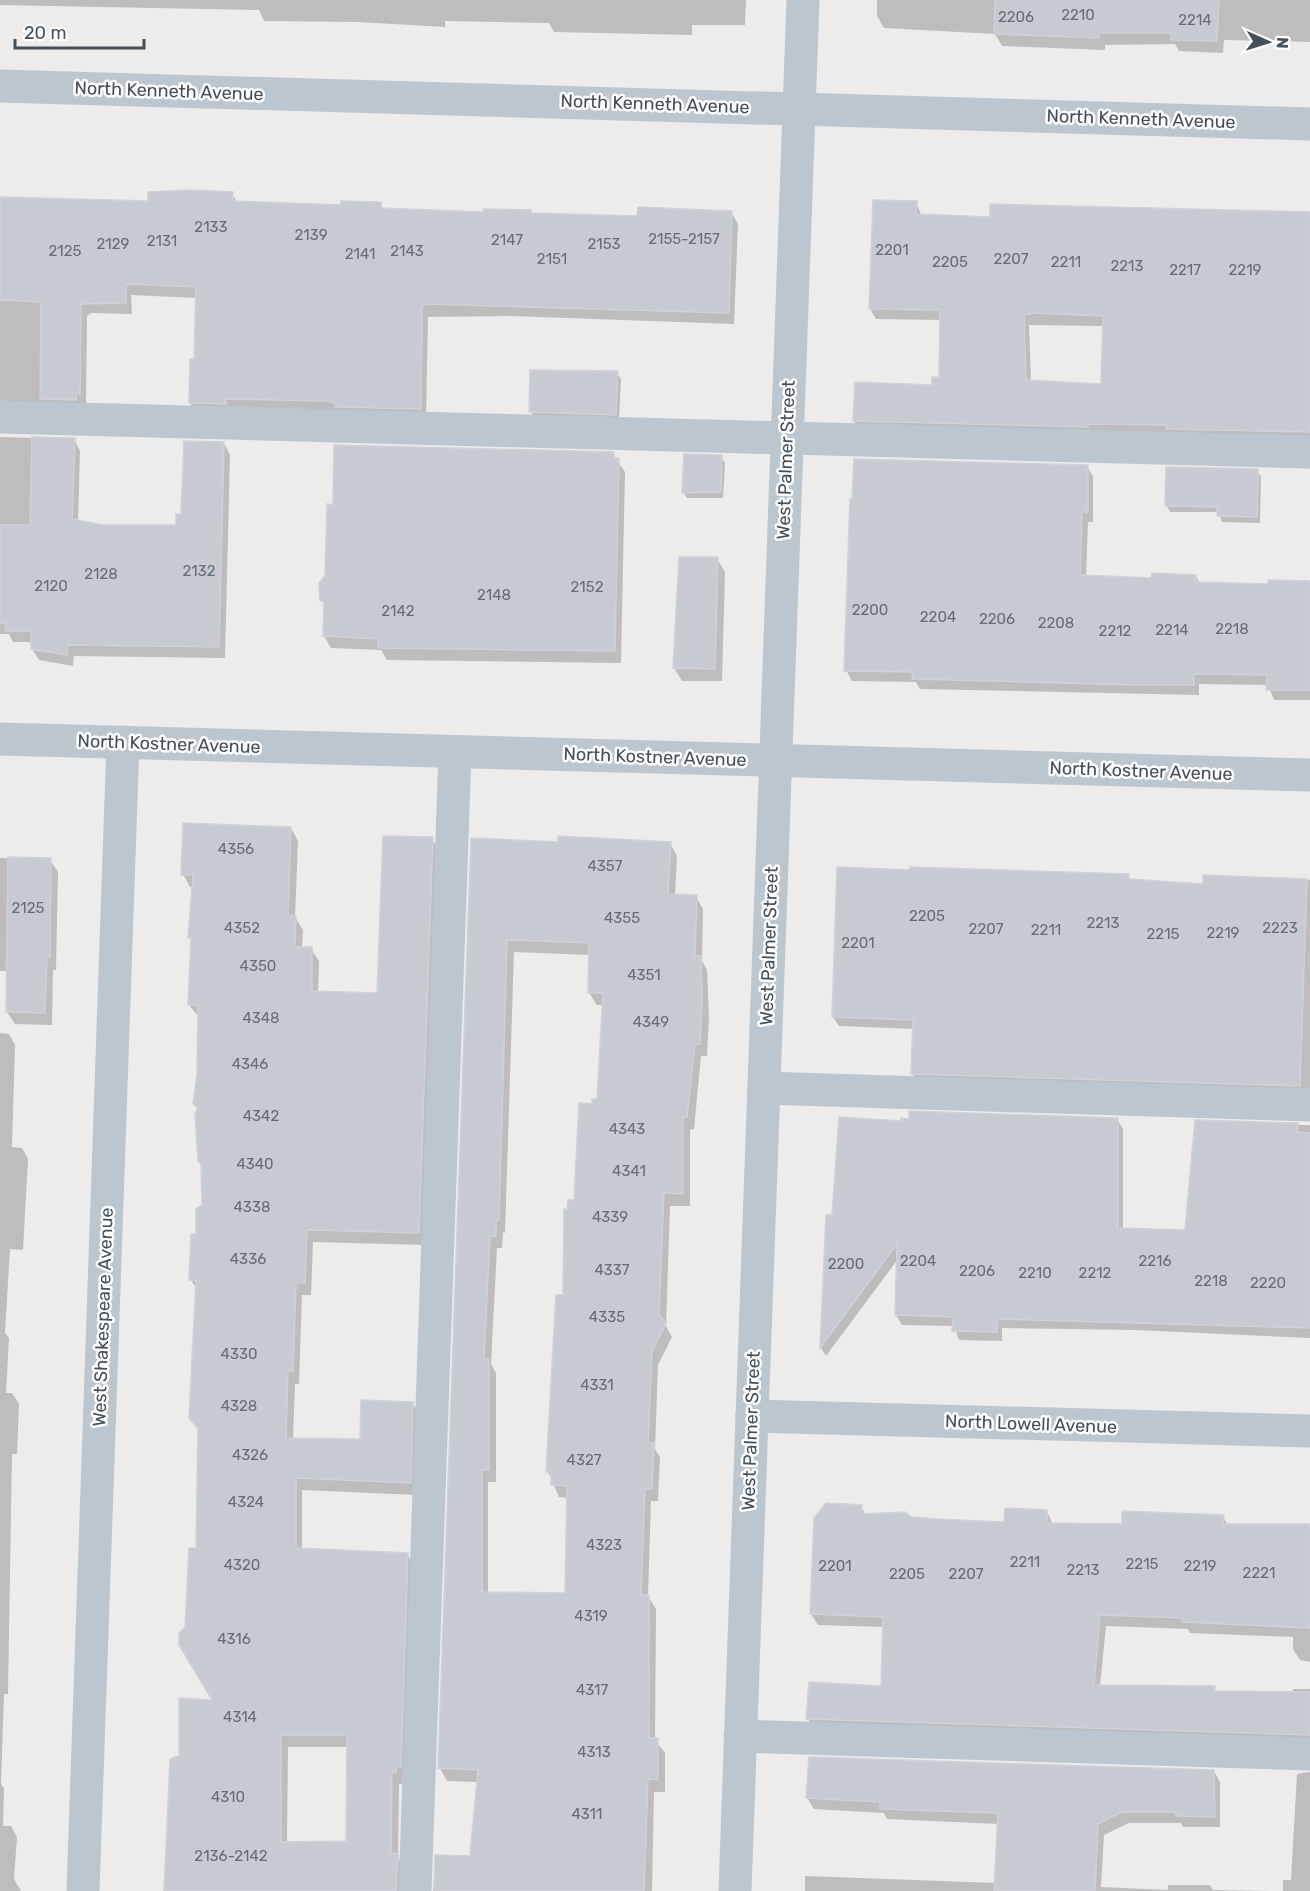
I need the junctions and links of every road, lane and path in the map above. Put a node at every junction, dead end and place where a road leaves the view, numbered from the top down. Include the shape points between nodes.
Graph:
1 (803, 0) edge
2 (0, 86) edge
3 (799, 108) junction
4 (1310, 124) edge
5 (0, 417) edge
6 (787, 438) junction
7 (1310, 452) edge
8 (0, 739) edge
9 (123, 742) junction
10 (455, 752) junction
11 (775, 760) junction
12 (1310, 776) edge
13 (764, 1088) junction
14 (1310, 1105) edge
15 (752, 1416) junction
16 (1310, 1431) edge
17 (740, 1736) junction
18 (1310, 1754) edge
19 (83, 1891) edge
20 (415, 1891) edge
21 (735, 1891) edge

1 - 3 street, West Palmer Street
2 - 3 street, North Kenneth Avenue
3 - 4 street, North Kenneth Avenue
3 - 6 street, West Palmer Street
5 - 6 street
6 - 7 street
6 - 11 street, West Palmer Street
8 - 9 street, North Kostner Avenue
9 - 10 street, North Kostner Avenue
9 - 19 street, West Shakespeare Avenue
10 - 11 street, North Kostner Avenue
10 - 20 street
11 - 12 street, North Kostner Avenue
11 - 13 street, West Palmer Street
13 - 14 street
13 - 15 street, West Palmer Street
15 - 16 street, North Lowell Avenue
15 - 17 street, West Palmer Street
17 - 18 street
17 - 21 street, West Palmer Street

